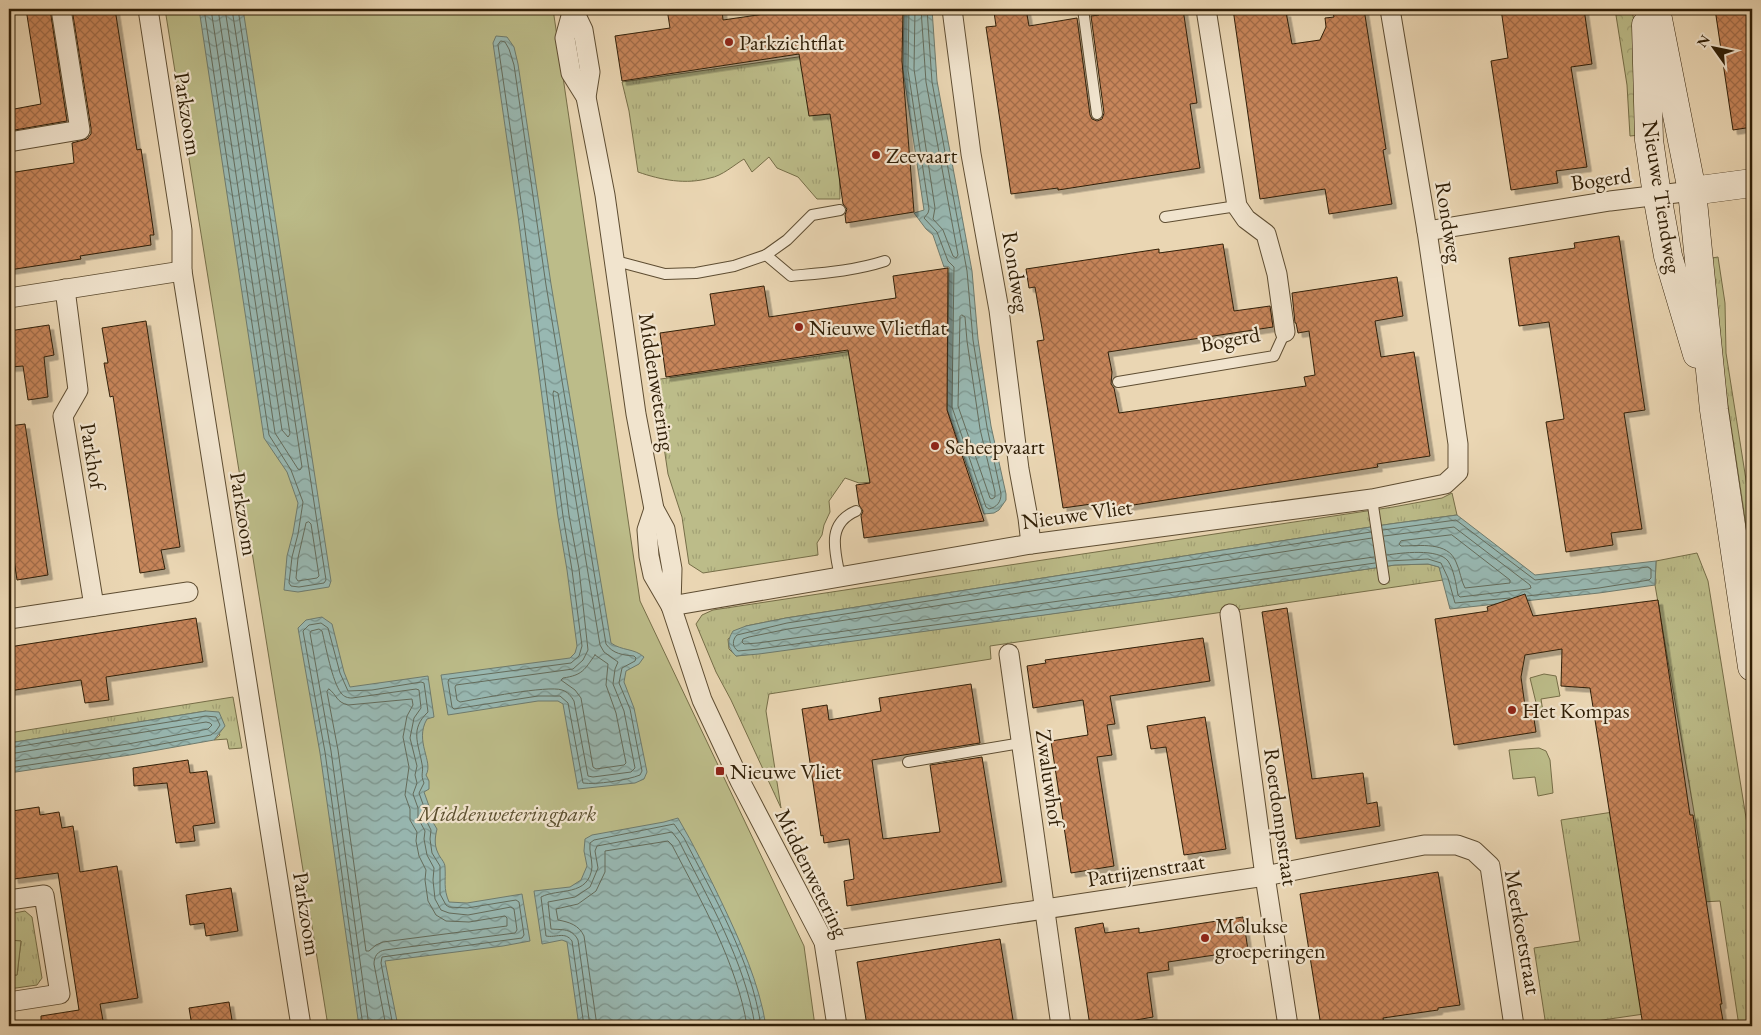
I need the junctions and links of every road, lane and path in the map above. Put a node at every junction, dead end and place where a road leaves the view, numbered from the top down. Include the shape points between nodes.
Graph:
1 (61, 9) edge
2 (148, 9) edge
3 (573, 9) edge
4 (952, 9) edge
5 (1082, 9) edge
6 (1206, 9) edge
7 (1390, 9) edge
8 (1645, 9) edge
9 (1656, 9) edge
10 (1097, 114) dead end
11 (9, 142) edge
12 (1752, 183) edge
13 (1692, 191) junction
14 (1657, 195) junction
15 (1237, 206) junction
16 (840, 210) dead end
17 (1165, 217) dead end
18 (1427, 231) junction
19 (766, 255) junction
20 (616, 261) junction
21 (885, 261) dead end
22 (182, 271) junction
23 (65, 288) junction
24 (9, 298) edge
25 (1286, 332) joint
26 (1118, 382) dead end
27 (1714, 410) junction
28 (1458, 444) joint
29 (1373, 508) junction
30 (856, 511) dead end
31 (1031, 544) junction
32 (840, 577) junction
33 (1384, 578) dead end
34 (188, 592) dead end
35 (94, 606) junction
36 (671, 606) junction
37 (1230, 614) dead end
38 (9, 618) edge
39 (1008, 654) dead end
40 (1752, 667) edge
41 (1021, 743) junction
42 (908, 762) dead end
43 (1474, 850) joint
44 (1265, 876) junction
45 (9, 900) edge
46 (1045, 909) junction
47 (824, 942) junction
48 (9, 1002) edge
49 (301, 1026) edge
50 (837, 1026) edge
51 (1062, 1026) edge
52 (1288, 1026) edge
53 (1514, 1026) edge

1 - 11 street via 80,130
2 - 22 street, Parkzoom via 182,230
3 - 20 street, Middenwetering via 565,38 571,73 586,97
4 - 31 street, Rondweg via 971,154 999,310
5 - 10 lane
6 - 15 street
7 - 18 street, Rondweg
8 - 14 street, Nieuwe Tiendweg via 1649,140
9 - 13 street, Nieuwe Tiendweg
12 - 13 street
13 - 14 street, Bogerd
13 - 27 street, Nieuwe Tiendweg
14 - 18 street, Bogerd
14 - 27 street, Nieuwe Tiendweg via 1668,256
15 - 17 lane
15 - 25 street, Bogerd via 1246,219 1266,234 1277,274
16 - 19 lane via 812,215 788,240
18 - 28 street, Rondweg
19 - 20 lane via 734,266 665,274
19 - 21 lane via 790,276 836,272
20 - 36 street, Middenwetering via 636,414 654,509 665,529 672,569
22 - 23 street
22 - 49 street, Parkzoom
23 - 24 street
23 - 35 street, Parkhof via 78,390 63,416
25 - 26 lane, Bogerd via 1274,356
27 - 40 street, Nieuwe Tiendweg
28 - 29 street, Nieuwe Vliet via 1458,472 1445,484
29 - 31 street, Nieuwe Vliet
29 - 33 lane
30 - 32 lane via 846,516 836,528 835,551
31 - 32 street, Nieuwe Vliet
32 - 36 street, Nieuwe Vliet
34 - 35 street
35 - 38 street
36 - 47 street, Middenwetering via 702,700 740,781
37 - 44 street, Roerdompstraat
39 - 41 street, Zwaluwhof
41 - 42 lane
41 - 46 street, Zwaluwhof
43 - 44 street, Patrijzenstraat via 1457,845 1424,845
43 - 53 street, Meerkoetstraat via 1490,866
44 - 46 street, Patrijzenstraat
44 - 52 street, Roerdompstraat
45 - 48 street via 44,895 60,994
46 - 47 street, Patrijzenstraat
46 - 51 street, Zwaluwhof
47 - 50 street, Middenwetering

